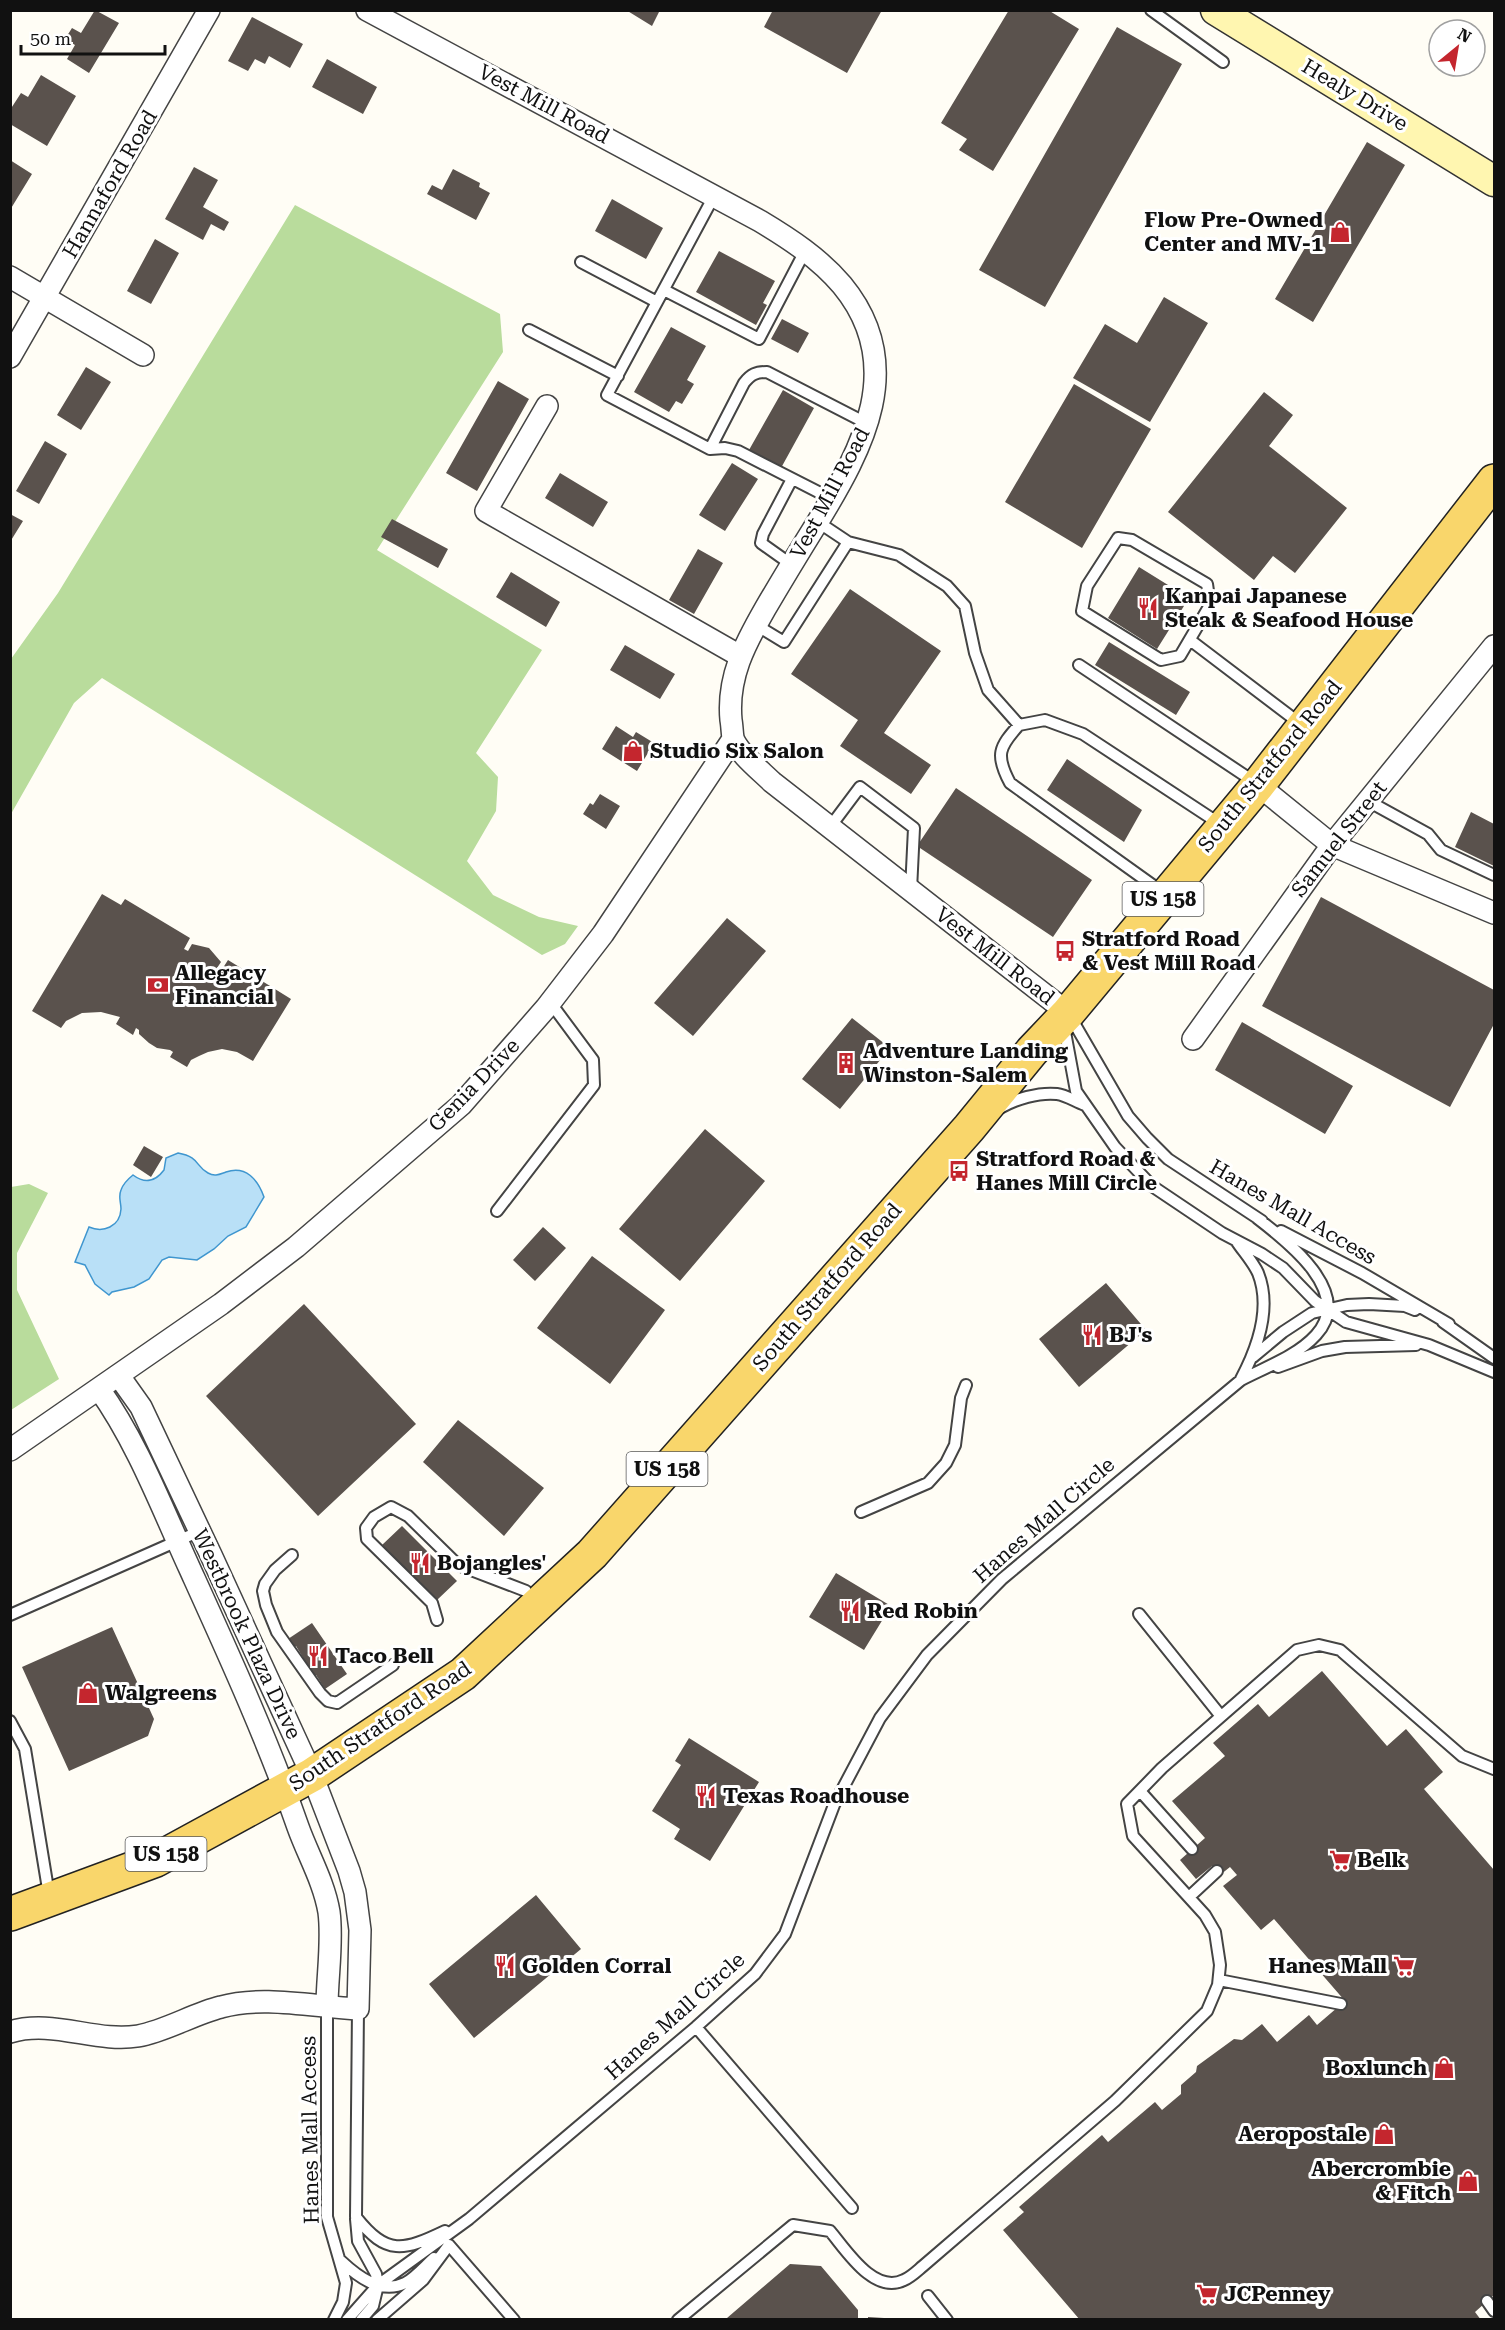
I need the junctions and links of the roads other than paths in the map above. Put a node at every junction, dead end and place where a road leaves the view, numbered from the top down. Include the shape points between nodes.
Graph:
1 (209, 10) edge
2 (367, 10) edge
3 (1151, 10) edge
4 (1216, 10) edge
5 (1223, 62) dead end
6 (1494, 181) edge
7 (714, 196) junction
8 (806, 251) junction
9 (582, 262) dead end
10 (10, 277) edge
11 (664, 290) junction
12 (45, 296) junction
13 (657, 302) junction
14 (529, 330) dead end
15 (143, 355) dead end
16 (10, 357) edge
17 (618, 376) junction
18 (547, 406) dead end
19 (868, 424) junction
20 (710, 449) junction
21 (792, 479) junction
22 (1494, 482) edge
23 (832, 499) junction
24 (818, 522) junction
25 (848, 542) junction
26 (792, 565) junction
27 (756, 625) junction
28 (1190, 640) junction
29 (1494, 646) edge
30 (740, 656) junction
31 (1079, 665) dead end
32 (1019, 724) junction
33 (1304, 726) junction
34 (734, 739) junction
35 (1258, 784) junction
36 (1368, 801) junction
37 (830, 826) junction
38 (1223, 826) junction
39 (1332, 845) junction
40 (1494, 875) edge
41 (911, 890) junction
42 (1166, 895) junction
43 (1494, 913) edge
44 (550, 1002) junction
45 (1068, 1013) junction
46 (1192, 1039) dead end
47 (1086, 1106) junction
48 (969, 1128) junction
49 (497, 1211) dead end
50 (1257, 1218) junction
51 (1235, 1240) junction
52 (1327, 1311) junction
53 (1449, 1324) junction
54 (1429, 1345) junction
55 (1253, 1357) junction
56 (1494, 1358) edge
57 (1494, 1372) edge
58 (1241, 1380) junction
59 (110, 1382) junction
60 (966, 1385) dead end
61 (10, 1450) edge
62 (861, 1512) dead end
63 (200, 1531) junction
64 (177, 1542) junction
65 (292, 1555) dead end
66 (526, 1592) dead end
67 (1138, 1614) dead end
68 (10, 1615) edge
69 (436, 1620) dead end
70 (393, 1665) dead end
71 (1220, 1715) junction
72 (10, 1720) edge
73 (1494, 1769) edge
74 (299, 1783) junction
75 (1140, 1791) junction
76 (1192, 1849) dead end
77 (1217, 1871) dead end
78 (1189, 1897) junction
79 (50, 1900) junction
80 (10, 1914) edge
81 (1219, 1980) junction
82 (1341, 2004) dead end
83 (327, 2007) junction
84 (358, 2009) junction
85 (696, 2027) junction
86 (10, 2032) edge
87 (852, 2208) dead end
88 (356, 2217) junction
89 (469, 2219) junction
90 (449, 2245) junction
91 (340, 2261) junction
92 (378, 2285) junction
93 (928, 2296) dead end
94 (1487, 2301) dead end
95 (1494, 2311) edge
96 (334, 2319) edge
97 (347, 2319) edge
98 (361, 2319) edge
99 (377, 2319) edge
100 (514, 2319) edge
101 (678, 2319) edge
102 (947, 2319) edge

1 - 12 street, Hannaford Road
2 - 7 street, Vest Mill Road
3 - 5 lane
4 - 6 street, Healy Drive
7 - 8 street, Vest Mill Road
7 - 11 lane
8 - 11 lane via 759,339
8 - 19 street, Vest Mill Road via 843,286 864,321 875,368
9 - 13 lane
10 - 12 street
11 - 13 lane
12 - 15 street
12 - 16 street, Hannaford Road
13 - 17 lane
14 - 17 lane
17 - 20 lane via 607,394
18 - 30 street via 486,512
19 - 20 lane via 767,372 758,372 744,383
19 - 23 street, Vest Mill Road
20 - 21 lane via 738,451
21 - 23 lane
21 - 26 lane via 761,543
22 - 33 main road, South Stratford Road / US 158
23 - 24 street, Vest Mill Road
24 - 25 lane
24 - 26 street, Vest Mill Road
25 - 27 lane via 784,642
25 - 32 lane via 899,555 947,586 965,606 988,690
26 - 27 street, Vest Mill Road
27 - 30 street, Vest Mill Road
28 - 28 lane via 1210,605 1207,584 1132,540 1118,538 1087,585 1082,611 1161,660 1180,656
28 - 33 lane
29 - 36 street, Samuel Street
30 - 34 street, Vest Mill Road via 731,692
31 - 35 lane
32 - 38 lane via 1045,720 1083,734
32 - 42 lane via 1003,743 1001,766 1010,783
33 - 35 main road, South Stratford Road / US 158
34 - 37 street, Vest Mill Road via 772,782
34 - 44 street, Genia Drive via 603,934
35 - 38 main road, South Stratford Road / US 158
35 - 39 street
36 - 39 street, Samuel Street
36 - 40 lane via 1428,834 1441,850
37 - 41 street, Vest Mill Road
37 - 41 lane via 860,787 914,828
38 - 42 main road, South Stratford Road / US 158
39 - 43 street
39 - 46 street, Samuel Street
41 - 45 street, Vest Mill Road
42 - 45 main road, South Stratford Road / US 158
44 - 49 lane via 593,1060 594,1085
44 - 59 street, Genia Drive via 461,1105 296,1247
45 - 47 lane via 1065,1032 1076,1091
45 - 48 main road, South Stratford Road / US 158
45 - 50 lane, Hanes Mall Access via 1128,1116 1147,1138 1168,1159
47 - 48 lane via 1058,1094 1037,1095 1007,1104
47 - 51 lane via 1115,1147 1152,1186
48 - 74 main road, South Stratford Road / US 158 via 592,1554 463,1674
50 - 52 lane via 1286,1240 1312,1269 1328,1296
50 - 53 lane, Hanes Mall Access
51 - 52 lane via 1283,1268
51 - 55 lane, Hanes Mall Circle via 1257,1271 1265,1296 1263,1322
52 - 53 lane, Hanes Mall Circle via 1347,1305 1405,1306
52 - 54 lane, Hanes Mall Circle via 1346,1322
52 - 55 lane, Hanes Mall Circle via 1312,1312
52 - 58 lane, Hanes Mall Circle via 1324,1325 1300,1348
53 - 56 lane, Hanes Mall Circle
54 - 57 lane, Hanes Mall Circle
54 - 58 lane, Hanes Mall Circle via 1322,1351
55 - 58 lane, Hanes Mall Circle
58 - 85 lane, Hanes Mall Circle via 1002,1579 927,1655 880,1718 859,1754 834,1805 785,1934 755,1974
59 - 61 street
59 - 63 street, Westbrook Plaza Drive via 141,1407
59 - 64 street, Westbrook Plaza Drive via 119,1417
60 - 62 lane via 956,1445 946,1463 928,1483
63 - 64 lane
63 - 74 street, Westbrook Plaza Drive
64 - 68 lane
64 - 74 street, Westbrook Plaza Drive via 269,1746
65 - 70 lane via 265,1584 266,1605 277,1632 324,1699 337,1703
66 - 69 lane via 458,1565 408,1516 391,1507 374,1517 366,1528 367,1539 432,1603
67 - 71 lane
71 - 73 lane via 1297,1650 1319,1646 1340,1650 1462,1756
71 - 75 lane
72 - 79 lane via 25,1749
74 - 79 main road, South Stratford Road / US 158 via 156,1860
74 - 83 street, Westbrook Plaza Drive via 307,1852 321,1880 329,1912
74 - 84 street, Westbrook Plaza Drive via 349,1871 355,1892 360,1930
75 - 76 lane
75 - 78 lane via 1127,1804 1133,1836
77 - 78 lane
78 - 81 lane via 1215,1932
79 - 80 main road, South Stratford Road / US 158
81 - 82 lane
81 - 101 lane via 1207,2011 1154,2064 903,2281 887,2283 867,2275 830,2231 793,2225
83 - 84 street
83 - 86 street via 267,2002 222,2006 138,2036 97,2036 58,2029
83 - 91 lane, Hanes Mall Access via 327,2217
84 - 88 lane, Hanes Mall Access
85 - 87 lane
85 - 89 lane, Hanes Mall Circle
88 - 89 lane via 380,2242 397,2247 418,2244
88 - 92 lane via 358,2241
89 - 90 lane
89 - 92 lane, Hanes Mall Circle
90 - 92 lane via 404,2284
90 - 99 lane via 423,2280
90 - 100 lane
91 - 92 lane via 357,2276
91 - 96 lane, Hanes Mall Access via 346,2283 343,2302
92 - 97 lane, Hanes Mall Circle
92 - 98 lane via 373,2306
93 - 102 lane
94 - 95 lane

